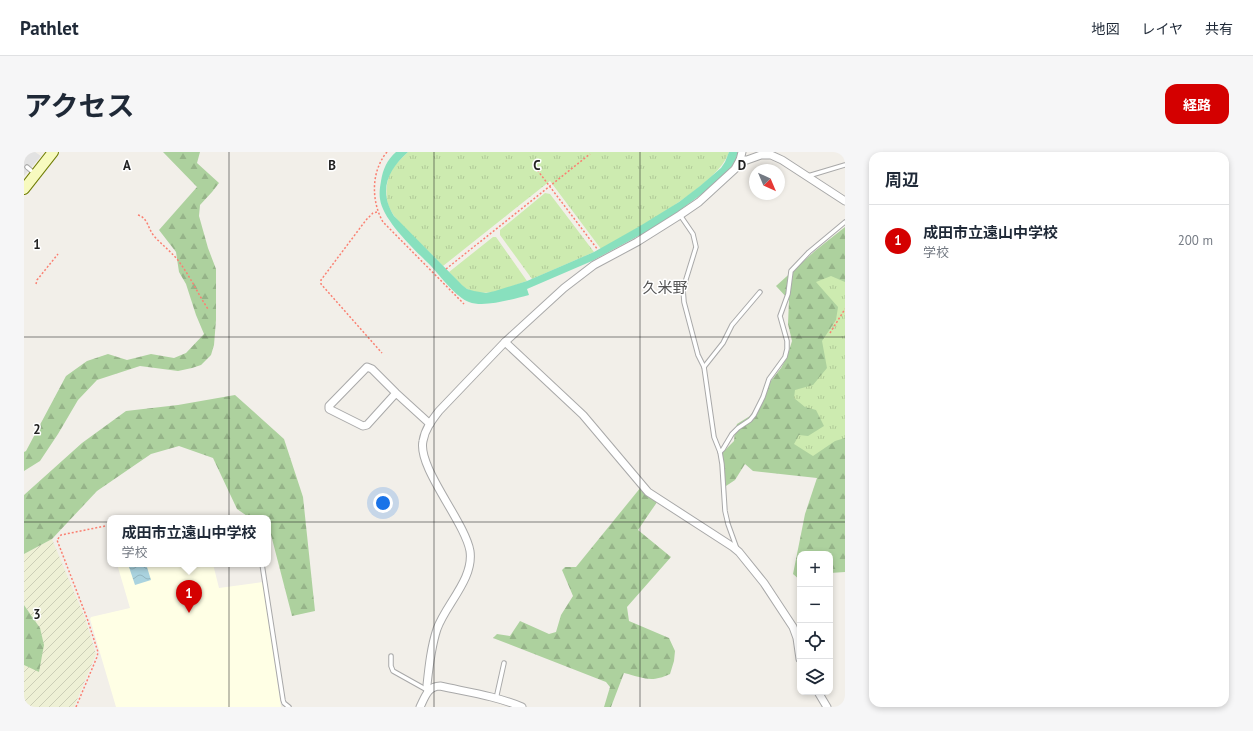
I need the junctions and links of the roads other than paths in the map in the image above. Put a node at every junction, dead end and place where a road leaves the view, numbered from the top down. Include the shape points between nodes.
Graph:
1 (53, 152) edge
2 (742, 152) edge
3 (768, 153) edge
4 (740, 160) junction
5 (845, 165) edge
6 (27, 167) dead end
7 (36, 174) junction
8 (807, 177) junction
9 (24, 188) edge
10 (845, 201) edge
11 (680, 215) junction
12 (845, 222) edge
13 (760, 292) dead end
14 (504, 342) junction
15 (704, 367) junction
16 (396, 393) junction
17 (430, 424) junction
18 (720, 452) junction
19 (739, 552) junction
20 (262, 567) edge
21 (797, 638) edge
22 (391, 656) dead end
23 (504, 663) dead end
24 (428, 691) junction
25 (820, 695) edge
26 (496, 699) junction
27 (289, 707) edge
28 (420, 707) edge
29 (522, 707) edge
30 (827, 707) edge

1 - 7 street
2 - 4 street
3 - 4 street
3 - 8 street
4 - 11 street via 728,177
5 - 8 lane
6 - 7 lane
7 - 9 street
8 - 10 street
11 - 14 street via 594,265 564,288
11 - 15 lane via 693,234 696,247 683,289 698,355
12 - 18 lane via 791,271 788,294 780,316 787,341 785,357 769,379 754,415 732,434
13 - 15 lane via 732,325 723,343
14 - 17 street via 439,411
14 - 19 street via 583,415 648,492
15 - 18 lane via 714,437
16 - 16 street via 367,367 329,406 329,409 363,426 367,425
16 - 17 street
17 - 24 street via 422,449 465,538 470,564 463,583 438,626 432,645
18 - 19 lane via 725,511
19 - 21 street via 764,583 793,627
20 - 27 lane via 283,700
22 - 24 lane via 393,671
23 - 26 lane
24 - 26 street via 440,686
24 - 28 street
25 - 30 street
26 - 29 street

